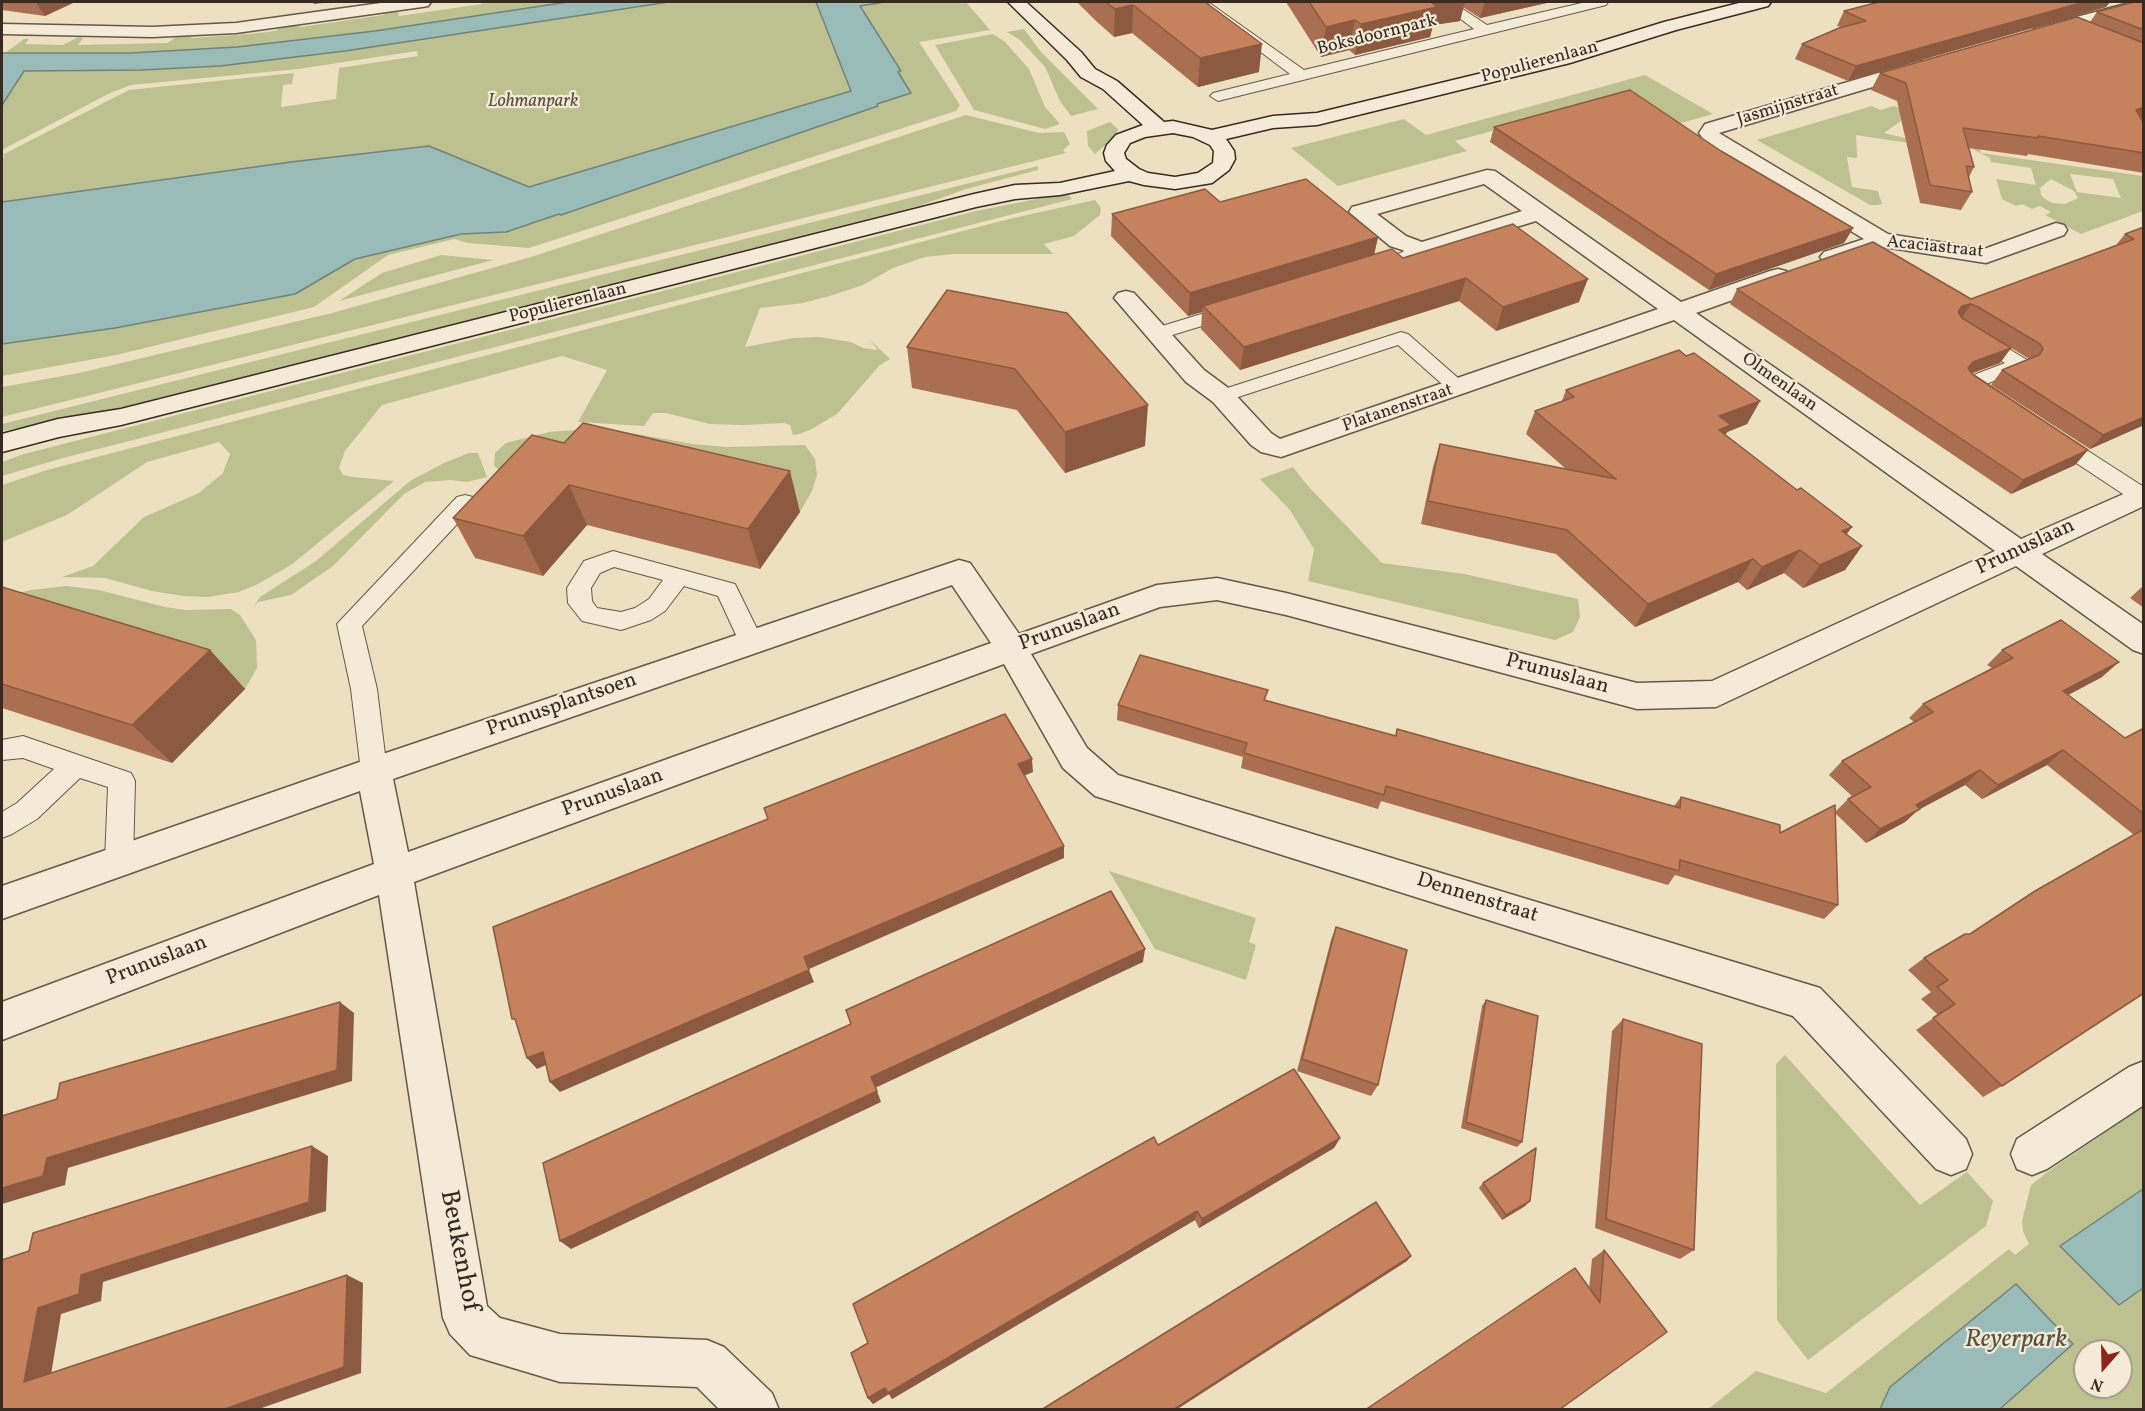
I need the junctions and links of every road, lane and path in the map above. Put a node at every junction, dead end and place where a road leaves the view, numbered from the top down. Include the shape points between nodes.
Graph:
1 (422, 2) edge
2 (1016, 2) edge
3 (1200, 2) edge
4 (1444, 2) edge
5 (1601, 2) edge
6 (1762, 2) edge
7 (2144, 4) edge
8 (2065, 26) junction
9 (2, 29) edge
10 (1485, 30) junction
11 (2085, 34) edge
12 (2020, 38) edge
13 (1936, 62) edge
14 (1088, 73) junction
15 (1301, 75) junction
16 (1218, 96) dead end
17 (1096, 97) dead end
18 (1159, 128) junction
19 (1217, 144) junction
20 (1124, 167) junction
21 (1539, 213) junction
22 (2056, 230) dead end
23 (1881, 240) junction
24 (1413, 248) junction
25 (1349, 277) edge
26 (1126, 298) dead end
27 (1249, 305) edge
28 (1678, 312) junction
29 (1960, 327) edge
30 (1156, 334) junction
31 (1458, 388) junction
32 (1222, 396) junction
33 (2008, 408) edge
34 (121, 417) junction
35 (2036, 427) edge
36 (2, 443) edge
37 (2, 456) edge
38 (2142, 494) edge
39 (465, 502) edge
40 (2018, 552) junction
41 (679, 576) dead end
42 (751, 641) junction
43 (2144, 642) edge
44 (1012, 650) junction
45 (2, 750) edge
46 (76, 765) junction
47 (374, 771) junction
48 (2, 826) edge
49 (119, 861) junction
50 (394, 873) junction
51 (2, 902) edge
52 (2, 1021) edge
53 (2144, 1081) edge
54 (1951, 1154) dead end
55 (2032, 1155) dead end
56 (755, 1410) edge

1 - 9 street via 236,28 152,32
2 - 14 street
3 - 15 lane, Boksdoornpark
4 - 10 lane, Boksdoornpark
5 - 10 lane
6 - 19 street, Populierenlaan via 1563,58 1317,119 1287,134
7 - 8 street
8 - 11 lane
8 - 12 street
10 - 15 lane, Boksdoornpark
13 - 23 street, Jasmijnstraat via 1712,128 1709,134 1713,140
14 - 17 street via 1090,90
14 - 18 street via 1110,85
15 - 16 lane, Boksdoornpark
18 - 19 street via 1186,129
18 - 20 street via 1127,128 1114,153
19 - 20 street via 1226,159 1215,172 1190,181 1159,182
20 - 34 street, Populierenlaan via 1059,189 1015,192
21 - 24 street via 1429,248
21 - 24 street, Olmenlaan via 1487,176 1360,212
21 - 28 street, Olmenlaan
22 - 23 street, Acaciastraat via 1986,256
23 - 28 street, Acaciastraat
24 - 25 lane via 1410,255
26 - 30 street, Platanenstraat
27 - 30 lane
28 - 31 street, Platanenstraat
28 - 40 street, Olmenlaan
29 - 33 lane via 2020,364 1970,383
30 - 32 street, Platanenstraat via 1195,376
31 - 32 lane via 1401,338
31 - 32 street, Platanenstraat via 1281,448 1261,439
34 - 36 street, Populierenlaan
34 - 37 street, Populierenlaan
35 - 38 lane
38 - 40 street, Prunuslaan
39 - 47 lane via 349,624 364,689
40 - 43 street, Olmenlaan
40 - 44 street, Prunuslaan via 1716,694 1637,696 1216,589 1157,597
41 - 42 lane via 727,590
42 - 44 street, Prunusplantsoen via 958,571
42 - 47 street, Prunusplantsoen
44 - 50 street, Prunuslaan
44 - 54 street, Dennenstraat via 1075,758 1107,786 1806,1001
45 - 46 lane via 22,747
46 - 48 lane via 27,811
46 - 49 lane via 122,781
47 - 49 street, Prunusplantsoen
47 - 50 street
49 - 51 street, Prunusplantsoen
50 - 52 street, Prunuslaan
50 - 56 street, Beukenhof via 466,1318 487,1338 561,1358 707,1364
53 - 55 street

